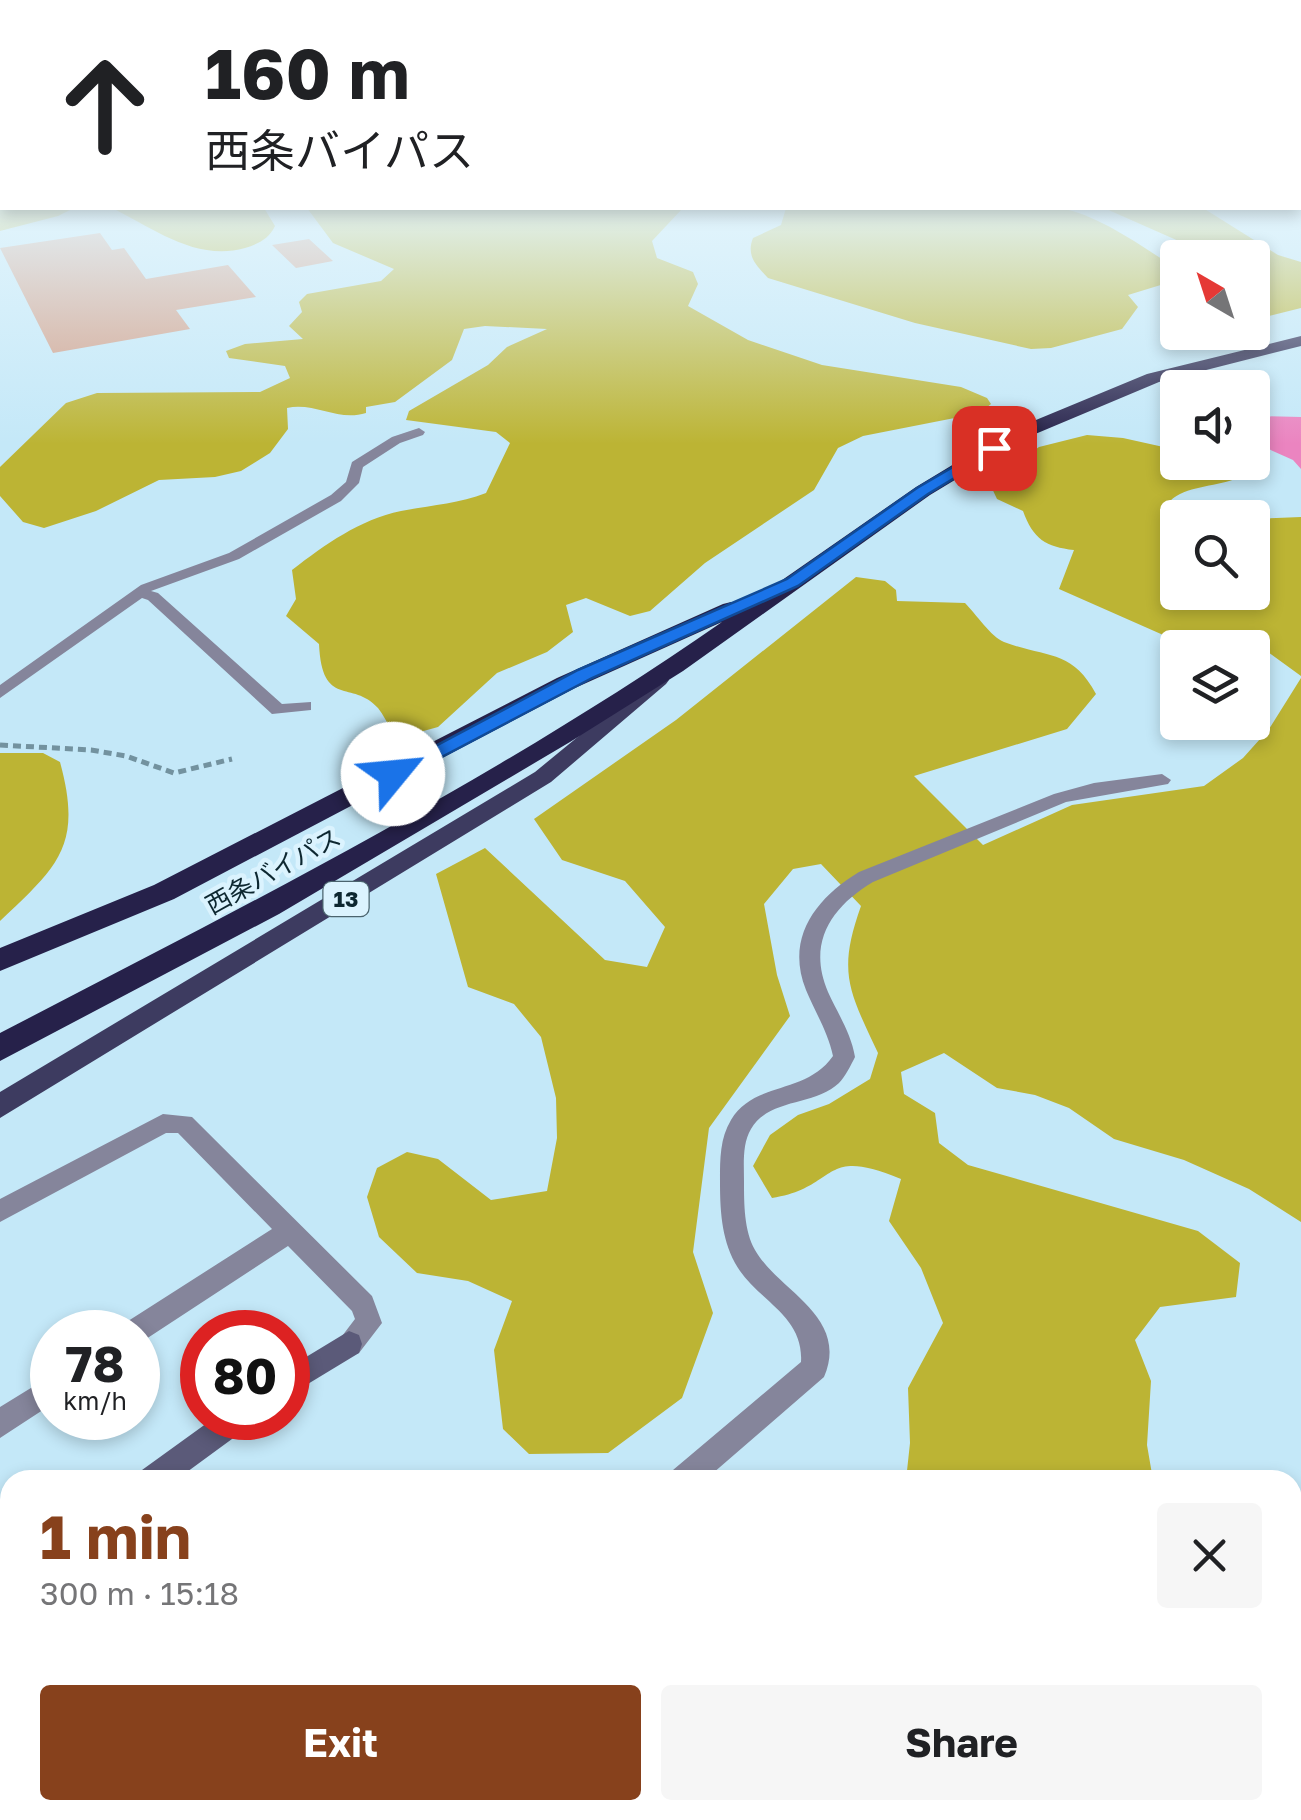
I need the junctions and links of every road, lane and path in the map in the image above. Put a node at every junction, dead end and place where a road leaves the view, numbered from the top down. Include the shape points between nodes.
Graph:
1 (1301, 342) edge
2 (419, 432) dead end
3 (792, 582) junction
4 (138, 594) junction
5 (674, 666) junction
6 (0, 693) edge
7 (305, 706) dead end
8 (0, 744) edge
9 (232, 759) dead end
10 (1162, 780) dead end
11 (0, 960) edge
12 (0, 1048) edge
13 (0, 1106) edge
14 (0, 1211) edge
15 (290, 1230) junction
16 (160, 1315) edge
17 (310, 1369) edge
18 (30, 1403) edge
19 (0, 1424) edge
20 (207, 1440) edge
21 (166, 1470) edge
22 (694, 1470) edge

1 - 3 highway, 西条バイパス via 1152,378 1056,415 940,480
2 - 4 street via 357,464 352,484 336,498 234,556
3 - 5 highway, 西条バイパス
3 - 11 highway via 566,683 164,892
4 - 6 street
4 - 7 street via 153,596 278,710
5 - 12 highway, 西条バイパス via 268,906
5 - 13 main road, 13 via 543,776
8 - 9 path via 92,750 174,774
10 - 22 street via 1060,798 866,877 822,910 811,938 812,977 844,1057 831,1077 766,1101 742,1119 729,1159 740,1248 804,1315 814,1335 814,1368
14 - 15 street via 163,1123 184,1124
15 - 16 street
15 - 17 street via 363,1304 368,1323
18 - 19 street
20 - 21 street

